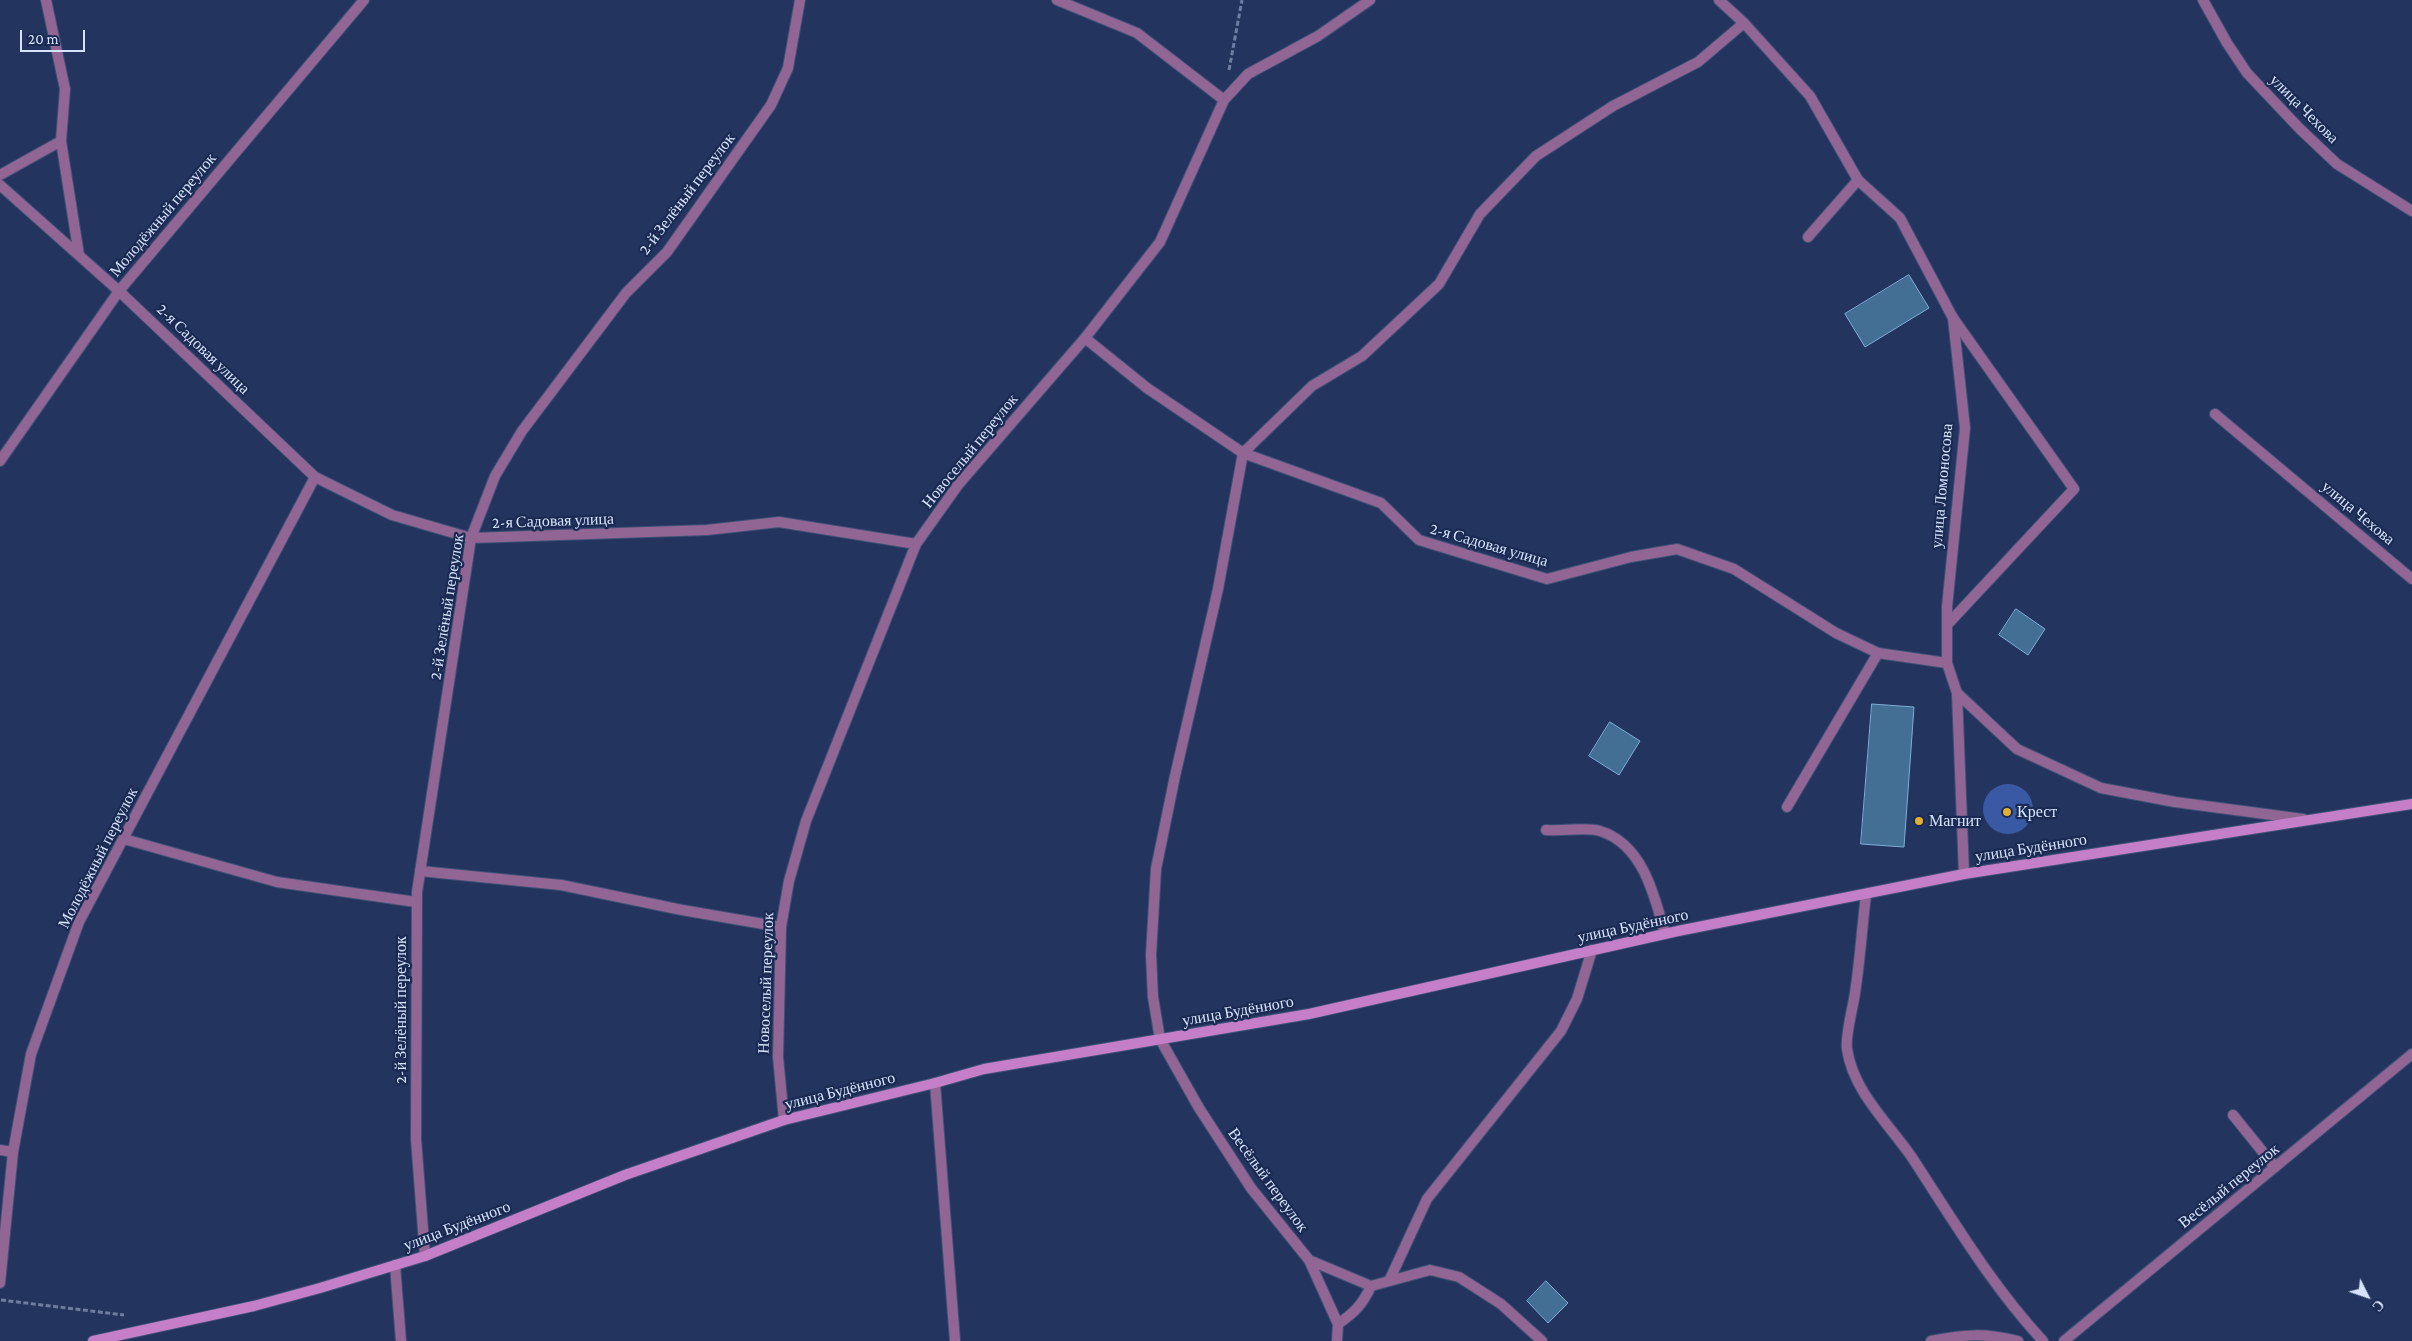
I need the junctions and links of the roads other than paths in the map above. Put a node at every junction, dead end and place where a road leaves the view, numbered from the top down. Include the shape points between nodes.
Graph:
1 (46, 0) edge
2 (364, 0) edge
3 (800, 0) edge
4 (1056, 0) edge
5 (1370, 0) edge
6 (1719, 0) edge
7 (2203, 0) edge
8 (1744, 23) junction
9 (1224, 100) junction
10 (61, 141) junction
11 (0, 175) edge
12 (1858, 180) junction
13 (0, 185) edge
14 (2412, 210) edge
15 (1808, 237) dead end
16 (79, 255) junction
17 (120, 291) junction
18 (1953, 318) junction
19 (1085, 338) junction
20 (2215, 414) dead end
21 (1243, 453) junction
22 (0, 461) edge
23 (316, 477) junction
24 (471, 538) junction
25 (916, 544) junction
26 (2412, 579) edge
27 (1947, 625) junction
28 (1878, 653) junction
29 (1947, 663) junction
30 (1957, 693) junction
31 (2412, 804) edge
32 (1786, 807) dead end
33 (2307, 820) junction
34 (1546, 830) dead end
35 (124, 839) junction
36 (420, 871) junction
37 (1964, 874) junction
38 (1866, 895) junction
39 (416, 902) junction
40 (781, 927) junction
41 (1665, 934) junction
42 (1592, 950) junction
43 (1160, 1039) junction
44 (2412, 1054) edge
45 (935, 1083) junction
46 (2233, 1115) dead end
47 (784, 1120) junction
48 (0, 1150) edge
49 (13, 1152) junction
50 (2276, 1167) junction
51 (425, 1256) junction
52 (1309, 1260) junction
53 (395, 1265) junction
54 (1389, 1281) junction
55 (0, 1283) edge
56 (1371, 1286) junction
57 (1338, 1324) junction
58 (93, 1341) edge
59 (402, 1341) edge
60 (954, 1341) edge
61 (1337, 1341) edge
62 (1542, 1341) edge
63 (1931, 1341) edge
64 (2018, 1341) edge
65 (2043, 1341) edge
66 (2064, 1341) edge

1 - 10 street via 65,89
2 - 17 street, Молодёжный переулок
3 - 24 street, 2-й Зелёный переулок via 788,68 771,105 667,252 626,293 522,431 495,476
4 - 9 street via 1137,33
5 - 9 street, Новоселый переулок via 1318,36 1248,74
6 - 8 street, улица Ломоносова
7 - 14 street, улица Чехова via 2247,74 2300,129 2337,164
8 - 12 street, улица Ломоносова via 1810,96
8 - 21 street via 1698,62 1613,106 1536,156 1480,214 1439,284 1362,356 1312,386
9 - 19 street, Новоселый переулок via 1160,242
10 - 11 street
10 - 16 street
12 - 15 street
12 - 18 street, улица Ломоносова via 1900,218
13 - 16 street, 2-я Садовая улица
16 - 17 street, 2-я Садовая улица
17 - 22 street, Молодёжный переулок
17 - 23 street, 2-я Садовая улица
18 - 27 street, улица Ломоносова via 1964,428 1946,607
18 - 27 street via 2074,488
19 - 21 street, 2-я Садовая улица via 1147,388
19 - 25 street, Новоселый переулок via 958,485
20 - 26 street, улица Чехова
21 - 28 street, 2-я Садовая улица via 1381,503 1419,540 1547,579 1676,549 1734,569 1836,633
21 - 43 street via 1218,589 1156,869 1151,955
23 - 24 street, 2-я Садовая улица via 392,514
23 - 35 street, Молодёжный переулок
24 - 25 street, 2-я Садовая улица via 707,530 778,522
24 - 36 street, 2-й Зелёный переулок
25 - 40 street, Новоселый переулок via 806,821 789,881
27 - 29 street, улица Ломоносова
28 - 29 street, 2-я Садовая улица
28 - 32 street
29 - 30 street, улица Ломоносова
30 - 33 street via 2017,749 2101,788
30 - 37 street, улица Ломоносова
31 - 33 main road, улица Будённого
33 - 37 main road, улица Будённого
34 - 41 street via 1600,831 1631,852 1653,887
35 - 39 street via 277,882
35 - 49 street, Молодёжный переулок via 79,922 31,1054
36 - 39 street, 2-й Зелёный переулок
36 - 40 street via 561,885
37 - 38 main road, улица Будённого
38 - 41 main road, улица Будённого
38 - 65 street via 1847,1048 1856,1076 1964,1241 2019,1315
39 - 51 street, 2-й Зелёный переулок via 416,1139
40 - 47 street, Новоселый переулок via 778,1057
41 - 42 main road, улица Будённого
42 - 43 main road, улица Будённого via 1309,1014
42 - 54 street via 1577,999 1561,1031 1427,1198
43 - 45 main road, улица Будённого via 984,1069
43 - 52 street, Весёлый переулок via 1199,1108 1251,1188
44 - 50 street, Весёлый переулок
45 - 47 main road, улица Будённого
45 - 60 street
46 - 50 street
47 - 51 main road, улица Будённого via 625,1174
48 - 49 street
49 - 55 street, Молодёжный переулок
50 - 66 street, Весёлый переулок
51 - 53 main road, улица Будённого
52 - 56 street
52 - 57 street, Весёлый переулок
53 - 58 main road, улица Будённого via 254,1306
53 - 59 street
54 - 56 street
54 - 62 street via 1430,1270 1459,1276 1501,1304
56 - 57 street via 1364,1302
57 - 61 street, Весёлый переулок
63 - 64 street via 1990,1334

